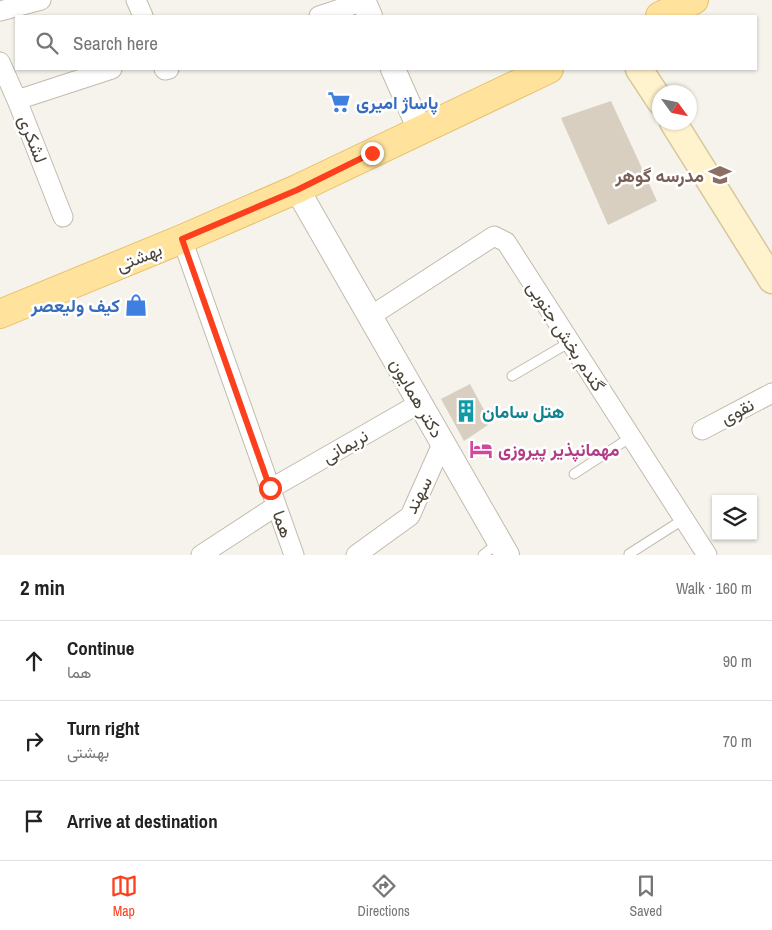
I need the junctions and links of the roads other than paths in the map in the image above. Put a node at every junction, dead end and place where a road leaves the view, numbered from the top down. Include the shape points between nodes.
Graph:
1 (41, 0) edge
2 (136, 0) edge
3 (694, 0) edge
4 (366, 6) edge
5 (0, 10) edge
6 (143, 15) edge
7 (324, 15) edge
8 (662, 15) edge
9 (0, 62) edge
10 (109, 70) edge
11 (393, 70) edge
12 (547, 70) edge
13 (640, 70) edge
14 (652, 89) edge
15 (18, 100) junction
16 (420, 130) junction
17 (678, 130) edge
18 (297, 190) junction
19 (63, 217) dead end
20 (182, 239) junction
21 (772, 280) edge
22 (28, 302) junction
23 (380, 310) dead end
24 (0, 314) edge
25 (0, 333) edge
26 (570, 342) junction
27 (512, 376) dead end
28 (772, 393) edge
29 (420, 403) junction
30 (702, 430) dead end
31 (631, 438) junction
32 (443, 442) junction
33 (574, 474) dead end
34 (273, 497) junction
35 (684, 519) junction
36 (497, 550) edge
37 (629, 554) edge
38 (201, 555) edge
39 (294, 555) edge
40 (356, 555) edge
41 (707, 555) edge

1 - 5 street
2 - 6 street
3 - 8 main road
4 - 7 street
9 - 15 street, لشکری
10 - 15 street
11 - 16 street
12 - 16 main road, بهشتی
13 - 14 main road
15 - 19 street, لشکری
16 - 18 main road, بهشتی
17 - 21 main road
18 - 20 main road, بهشتی
18 - 29 street, دکتر همایون
20 - 22 main road, بهشتی
20 - 34 street, هما
22 - 24 main road, بهشتی
22 - 25 main road
23 - 26 street, گندم بخش جنوبی via 494,236 506,242
26 - 27 lane
26 - 31 street, گندم بخش جنوبی
28 - 30 street, نقوی
29 - 32 street, دکتر همایون
29 - 34 street, نریمانی
31 - 33 lane
31 - 35 street, گندم بخش جنوبی
32 - 36 street, دکتر همایون
32 - 40 street, سهند via 410,516
34 - 38 street, نریمانی
34 - 39 street, هما
35 - 37 lane
35 - 41 street, گندم بخش جنوبی

